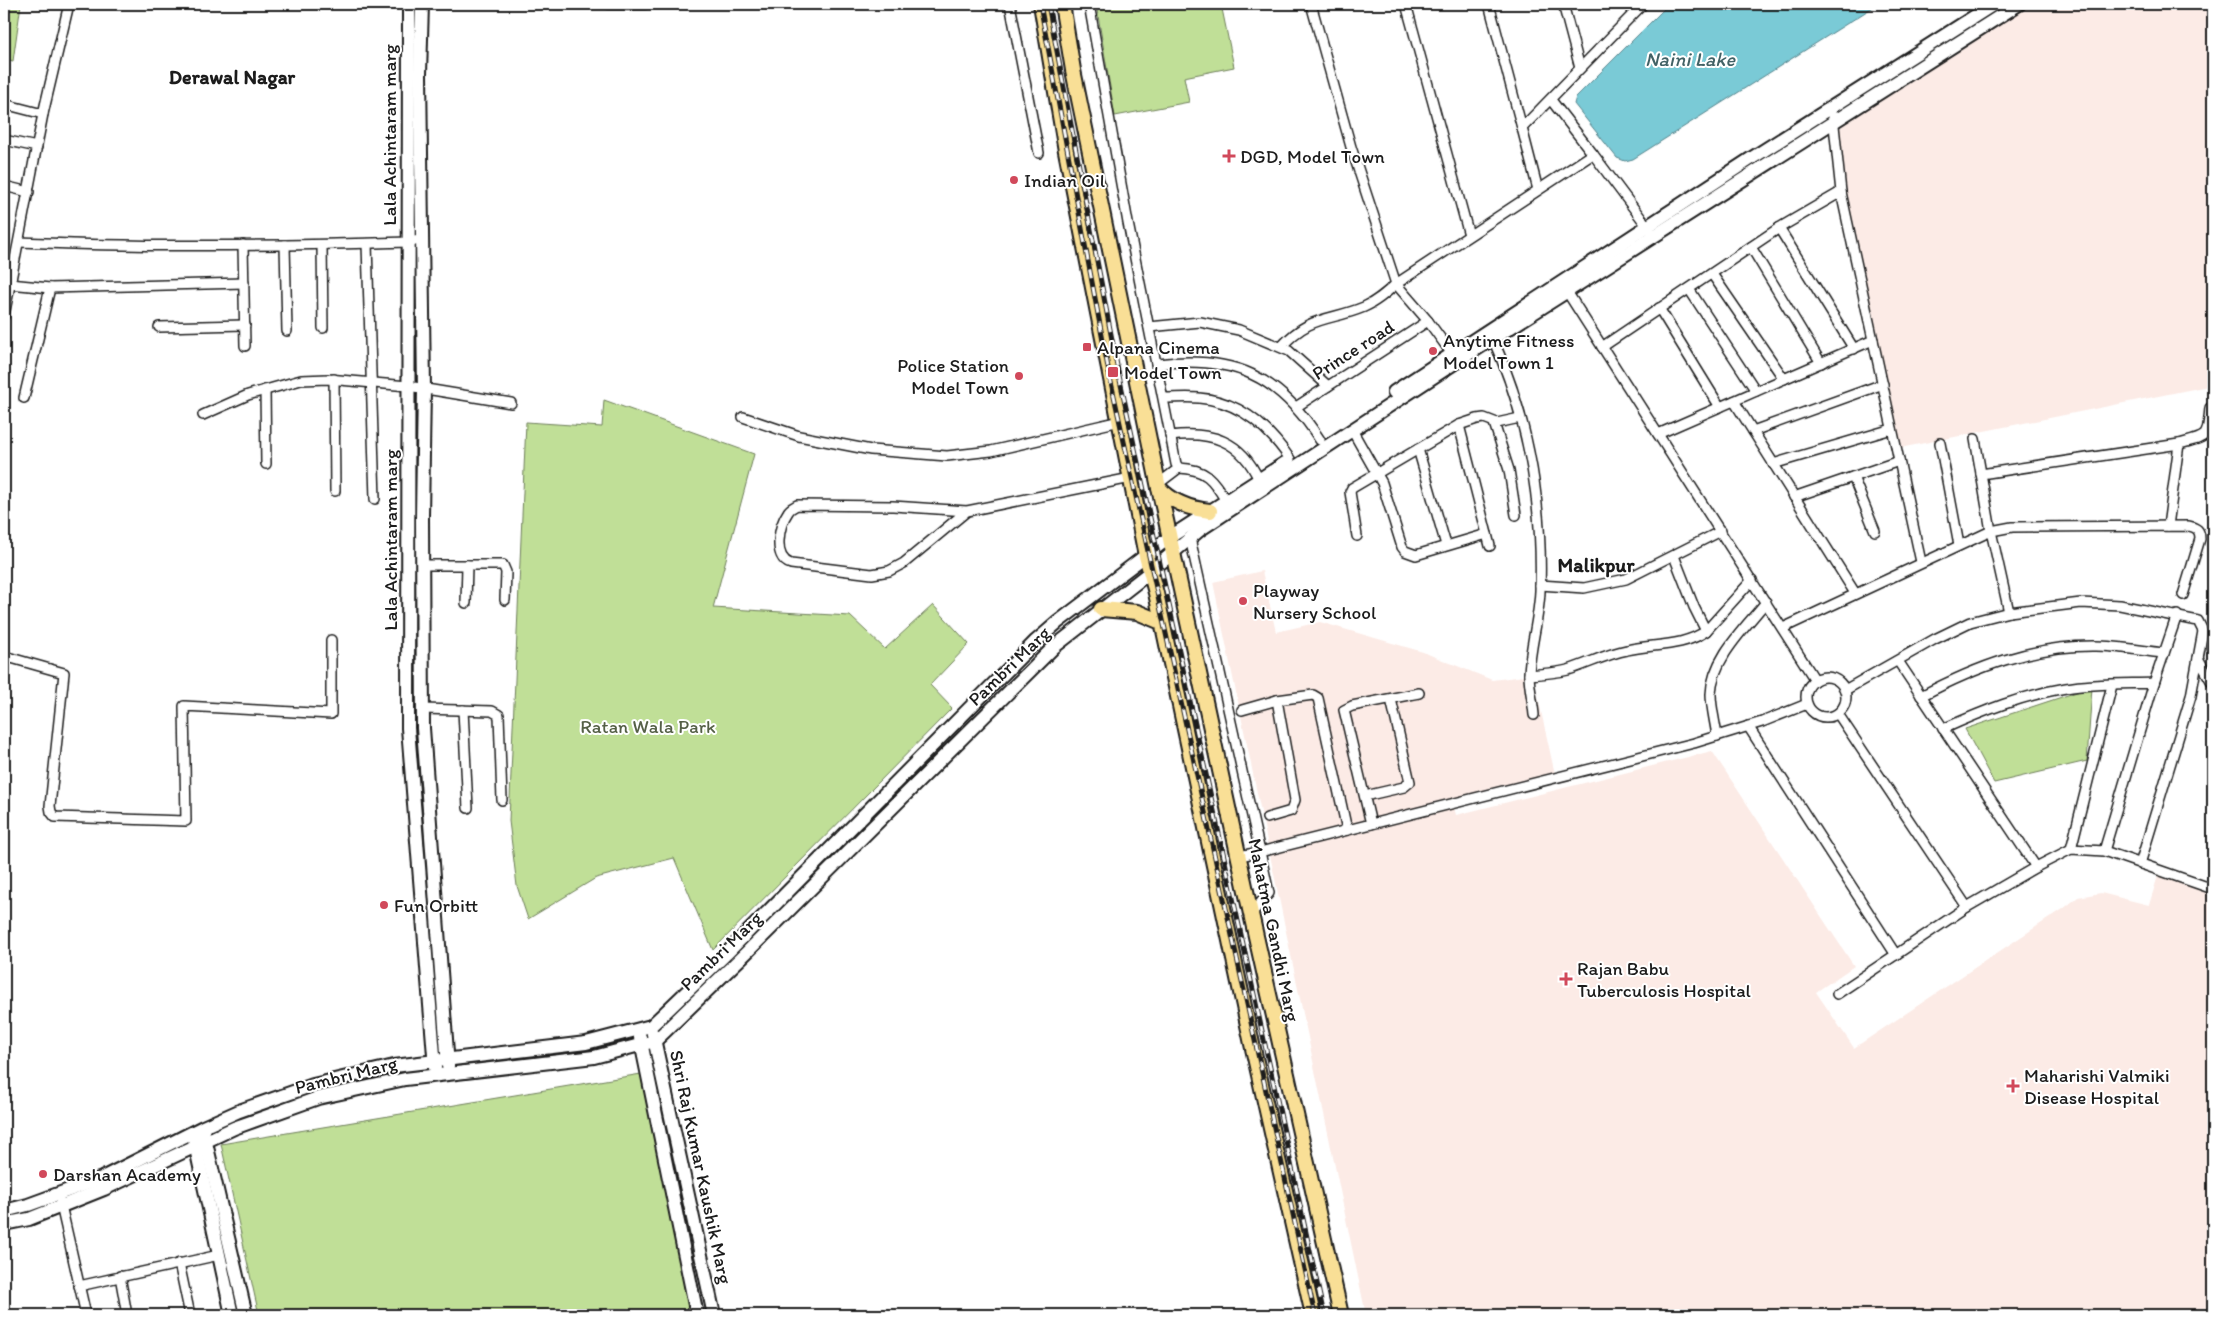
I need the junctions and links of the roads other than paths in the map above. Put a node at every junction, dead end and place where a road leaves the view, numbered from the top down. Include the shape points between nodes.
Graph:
1 (69, 4) edge
2 (409, 4) edge
3 (422, 4) edge
4 (610, 4) edge
5 (645, 4) edge
6 (1010, 4) edge
7 (1041, 4) edge
8 (1062, 4) edge
9 (1089, 4) edge
10 (1311, 4) edge
11 (1406, 4) edge
12 (1488, 4) edge
13 (1563, 4) edge
14 (1642, 4) edge
15 (1994, 4) edge
16 (2019, 4) edge
17 (2002, 14) junction
18 (1580, 68) junction
19 (414, 73) junction
20 (1551, 100) junction
21 (4, 104) edge
22 (1832, 106) junction
23 (43, 114) junction
24 (1834, 121) junction
25 (1522, 128) junction
26 (4, 140) edge
27 (37, 147) junction
28 (1039, 153) dead end
29 (1593, 154) junction
30 (4, 186) edge
31 (1538, 190) junction
32 (30, 192) junction
33 (1841, 192) junction
34 (1647, 226) junction
35 (1779, 228) junction
36 (1469, 235) junction
37 (1655, 237) junction
38 (414, 241) junction
39 (19, 242) junction
40 (243, 244) junction
41 (366, 244) junction
42 (285, 245) junction
43 (322, 245) junction
44 (1751, 247) junction
45 (1712, 274) junction
46 (244, 283) junction
47 (10, 284) junction
48 (1396, 284) junction
49 (1564, 287) junction
50 (50, 288) junction
51 (1689, 289) junction
52 (1659, 308) junction
53 (4, 316) edge
54 (1428, 321) junction
55 (245, 325) junction
56 (159, 327) dead end
57 (1149, 327) junction
58 (324, 328) dead end
59 (287, 331) dead end
60 (1493, 339) junction
61 (1873, 340) junction
62 (246, 346) dead end
63 (1281, 347) junction
64 (1602, 347) junction
65 (1854, 349) junction
66 (1452, 354) junction
67 (1821, 363) junction
68 (1156, 364) junction
69 (334, 379) junction
70 (1784, 379) junction
71 (372, 383) junction
72 (1883, 384) junction
73 (408, 386) junction
74 (1328, 386) junction
75 (424, 388) junction
76 (265, 390) junction
77 (1756, 391) junction
78 (24, 398) dead end
79 (1164, 398) junction
80 (1734, 401) junction
81 (511, 403) dead end
82 (1296, 406) junction
83 (1720, 407) junction
84 (2210, 408) dead end
85 (203, 415) dead end
86 (743, 417) dead end
87 (1520, 418) junction
88 (1120, 421) junction
89 (1494, 423) junction
90 (1459, 425) junction
91 (1892, 429) junction
92 (1352, 430) junction
93 (1753, 431) junction
94 (1658, 434) junction
95 (1170, 436) junction
96 (1975, 439) dead end
97 (1320, 440) junction
98 (1940, 443) dead end
99 (2179, 444) junction
100 (1418, 449) junction
101 (1290, 460) junction
102 (1899, 461) junction
103 (266, 464) dead end
104 (1773, 464) junction
105 (1179, 468) junction
106 (1376, 473) junction
107 (1981, 474) junction
108 (1853, 476) junction
109 (1131, 478) junction
110 (1259, 480) junction
111 (1159, 486) junction
112 (335, 491) dead end
113 (1794, 496) junction
114 (375, 499) dead end
115 (1226, 501) junction
116 (967, 511) junction
117 (1210, 511) junction
118 (1516, 515) dead end
119 (2168, 526) junction
120 (1721, 531) junction
121 (1875, 531) dead end
122 (1991, 531) junction
123 (1487, 534) junction
124 (1357, 536) dead end
125 (1170, 537) junction
126 (1190, 538) junction
127 (1446, 545) junction
128 (1960, 545) junction
129 (1490, 546) dead end
130 (1173, 552) junction
131 (1146, 556) junction
132 (1674, 556) junction
133 (1921, 562) junction
134 (467, 565) junction
135 (422, 566) junction
136 (1150, 572) junction
137 (1752, 580) junction
138 (1540, 585) junction
139 (1855, 593) junction
140 (2183, 595) dead end
141 (505, 600) dead end
142 (1766, 602) junction
143 (466, 603) dead end
144 (1101, 609) junction
145 (2009, 612) junction
146 (2177, 615) junction
147 (1161, 622) junction
148 (1783, 628) junction
149 (1706, 631) junction
150 (332, 640) dead end
151 (2164, 653) junction
152 (4, 656) edge
153 (2198, 658) junction
154 (1898, 661) junction
155 (1529, 675) junction
156 (1815, 680) junction
157 (2213, 682) edge
158 (2154, 683) junction
159 (2112, 685) junction
160 (1846, 690) junction
161 (1418, 693) dead end
162 (1921, 696) junction
163 (1391, 699) junction
164 (1277, 700) junction
165 (1807, 704) junction
166 (423, 709) junction
167 (463, 710) junction
168 (1242, 710) dead end
169 (1838, 714) junction
170 (1534, 715) dead end
171 (1748, 726) junction
172 (1943, 729) junction
173 (1717, 736) junction
174 (1365, 796) junction
175 (502, 800) dead end
176 (468, 808) dead end
177 (869, 811) junction
178 (1267, 818) dead end
179 (878, 821) junction
180 (1371, 824) junction
181 (1347, 830) junction
182 (2071, 849) junction
183 (2104, 851) junction
184 (1260, 852) junction
185 (1239, 856) junction
186 (2140, 864) junction
187 (2036, 867) junction
188 (2213, 889) edge
189 (1967, 907) junction
190 (1251, 914) junction
191 (1896, 955) junction
192 (1837, 994) dead end
193 (651, 1026) junction
194 (638, 1030) junction
195 (649, 1043) junction
196 (448, 1059) junction
197 (434, 1061) junction
198 (449, 1073) junction
199 (436, 1075) junction
200 (198, 1130) junction
201 (200, 1143) junction
202 (59, 1200) junction
203 (4, 1211) edge
204 (4, 1224) edge
205 (219, 1255) junction
206 (179, 1263) junction
207 (120, 1276) junction
208 (79, 1286) junction
209 (86, 1315) edge
210 (127, 1315) edge
211 (190, 1315) edge
212 (232, 1315) edge
213 (246, 1315) edge
214 (696, 1315) edge
215 (714, 1315) edge
216 (1312, 1315) edge
217 (1341, 1315) edge

1 - 23 street
2 - 19 street, Lala Achintaram marg
3 - 19 street, Lala Achintaram marg
4 - 5 street
6 - 28 street
7 - 88 main road via 1066,151
8 - 111 main road
9 - 57 street
10 - 48 street via 1351,147
11 - 36 street
12 - 25 street
13 - 18 street
14 - 18 street
15 - 17 street
15 - 22 street
16 - 17 street
17 - 24 street
18 - 20 street
19 - 38 street, Lala Achintaram marg
20 - 25 street
20 - 29 street
21 - 23 street
22 - 24 street
22 - 34 street
23 - 27 street
24 - 33 street
24 - 37 street
25 - 31 street
26 - 27 street
27 - 32 street
29 - 31 street
29 - 34 street
30 - 32 street
31 - 36 street
32 - 39 street
33 - 35 street
33 - 61 street
34 - 37 street
34 - 49 street
35 - 44 street
35 - 65 street
36 - 48 street
37 - 49 street
38 - 41 street
38 - 73 street, Lala Achintaram marg
38 - 75 street, Lala Achintaram marg
39 - 40 street
39 - 47 street
40 - 42 street
40 - 46 street
41 - 43 street
41 - 71 street
42 - 43 street
42 - 59 street
43 - 58 street
44 - 45 street
44 - 67 street
45 - 51 street
45 - 70 street
46 - 50 street
46 - 55 street
47 - 50 street
47 - 53 street
48 - 54 street
48 - 63 street via 1365,306 1312,321
49 - 60 street, Pambri Marg
49 - 64 street
49 - 66 street, Pambri Marg
50 - 78 street
51 - 52 street
51 - 77 street
52 - 64 street
52 - 83 street
54 - 66 street
54 - 74 street, Prince road
55 - 56 street
55 - 62 street
57 - 63 street via 1192,322 1219,324
57 - 68 street
60 - 87 street via 1505,365
60 - 92 street, Pambri Marg
61 - 65 street
61 - 72 street
63 - 74 street via 1297,357
64 - 94 street
65 - 67 street
66 - 97 street, Pambri Marg
67 - 70 street
68 - 79 street
68 - 82 street via 1184,361 1232,367 1254,375
69 - 71 street
69 - 76 street via 301,380
69 - 112 street
70 - 77 street
71 - 73 street
71 - 114 street
72 - 91 street
72 - 93 street
73 - 75 street
73 - 197 street, Lala Achintaram marg via 408,728
74 - 82 street, Prince road
75 - 81 street
75 - 135 street, Lala Achintaram marg
76 - 85 street
76 - 103 street
77 - 80 street
79 - 95 street
79 - 101 street via 1200,398 1230,406 1253,418 1270,433
80 - 83 street
80 - 93 street
82 - 97 street
83 - 94 street
84 - 99 street via 2204,437
86 - 88 street via 808,438 871,450 947,456 991,451
87 - 89 street
87 - 138 street via 1537,493
88 - 109 main road
89 - 90 street via 1484,418
89 - 118 street via 1509,470
90 - 100 street
90 - 123 street
91 - 102 street
91 - 104 street
92 - 106 street
92 - 126 street, Pambri Marg
93 - 104 street
94 - 120 street
95 - 105 street
95 - 110 street via 1190,433 1220,439 1245,457
96 - 107 street
97 - 101 street, Pambri Marg
98 - 128 street
99 - 107 street
99 - 119 street
100 - 106 street
100 - 127 street
101 - 110 street, Pambri Marg
102 - 108 street
102 - 133 street
104 - 113 street
105 - 111 street
105 - 115 street via 1205,473
106 - 124 street via 1350,492
106 - 127 street via 1405,551 1416,555
107 - 122 street
108 - 113 street
108 - 121 street
109 - 116 street
109 - 131 main road
110 - 115 street, Pambri Marg
111 - 117 main road via 1167,495 1189,508
111 - 125 main road
113 - 139 street
115 - 117 street, Pambri Marg
116 - 116 street via 904,563 889,571 872,574 791,564 781,558 778,548 787,513 797,505
117 - 125 street, Pambri Marg
119 - 122 street via 2012,527
119 - 140 street via 2189,526 2200,532
120 - 132 street
120 - 137 street
122 - 128 street
122 - 145 street
123 - 127 street
123 - 129 street
125 - 130 main road, Mahatma Gandhi Marg
125 - 131 street, Pambri Marg
126 - 130 street, Pambri Marg
126 - 184 street
128 - 133 street
130 - 136 street, Pambri Marg
130 - 185 main road, Mahatma Gandhi Marg
131 - 136 main road
131 - 177 street, Pambri Marg via 1036,641
132 - 138 street via 1626,579 1584,588
132 - 149 street
133 - 139 street
134 - 135 street
134 - 141 street via 503,565 506,572
134 - 143 street
135 - 166 street, Lala Achintaram marg
136 - 144 street, Pambri Marg
136 - 147 main road
137 - 142 street
137 - 149 street
138 - 155 street
139 - 148 street
142 - 148 street
142 - 173 street via 1724,656 1716,674 1711,693
144 - 147 main road via 1137,612
144 - 179 street, Pambri Marg via 1054,647
145 - 146 street via 2081,602
145 - 154 street via 1970,622
146 - 151 street
146 - 153 street via 2198,621 2201,625 2203,631
147 - 216 main road
148 - 156 street
149 - 155 street via 1688,641 1627,650 1569,670
150 - 152 street via 331,714 184,706 186,821 55,816 50,806 64,673
151 - 158 street
151 - 162 street via 2096,646 2052,648 1978,668
153 - 157 street
153 - 186 street via 2192,696
154 - 160 street
154 - 162 street
155 - 170 street
156 - 160 street via 1833,678
156 - 165 street via 1806,695
158 - 159 street
158 - 183 street
159 - 172 street via 2068,688 2021,698
159 - 182 street
160 - 169 street via 1847,699
161 - 163 street
162 - 172 street
163 - 174 street via 1410,782 1404,788
163 - 174 street via 1344,710
164 - 168 street
164 - 178 street via 1294,806 1286,813
164 - 181 street via 1312,695 1318,698
165 - 169 street via 1820,716
165 - 171 street
166 - 167 street
166 - 196 street, Lala Achintaram marg
167 - 175 street via 492,711 499,715
167 - 176 street
169 - 189 street
171 - 173 street
171 - 191 street
172 - 187 street
173 - 180 street
174 - 180 street
177 - 179 street
177 - 193 street, Pambri Marg
179 - 195 street, Pambri Marg
180 - 181 street
181 - 184 street
182 - 183 street
182 - 187 street
183 - 186 street
184 - 185 street
184 - 190 street via 1269,893
185 - 190 main road, Mahatma Gandhi Marg
186 - 188 street
187 - 189 street
189 - 191 street
190 - 217 main road, Mahatma Gandhi Marg
191 - 192 street
193 - 194 street, Pambri Marg
193 - 195 street, Shri Raj Kumar Kaushik Marg
194 - 195 street, Shri Raj Kumar Kaushik Marg
194 - 196 street, Pambri Marg via 586,1043
195 - 198 street, Pambri Marg via 594,1057
195 - 214 street, Shri Raj Kumar Kaushik Marg
195 - 215 street, Shri Raj Kumar Kaushik Marg
196 - 197 street, Pambri Marg
196 - 198 street, Lala Achintaram marg
197 - 199 street, Lala Achintaram marg
197 - 200 street, Pambri Marg via 394,1066 312,1085 239,1111
198 - 199 street, Pambri Marg
199 - 201 street, Pambri Marg via 318,1098
200 - 201 street
200 - 202 street, Pambri Marg
201 - 202 street, Pambri Marg via 104,1189
201 - 205 street
201 - 213 street
202 - 203 street
202 - 204 street via 29,1219
202 - 208 street
205 - 206 street
205 - 212 street
206 - 207 street
206 - 211 street
207 - 208 street
207 - 210 street
208 - 209 street

